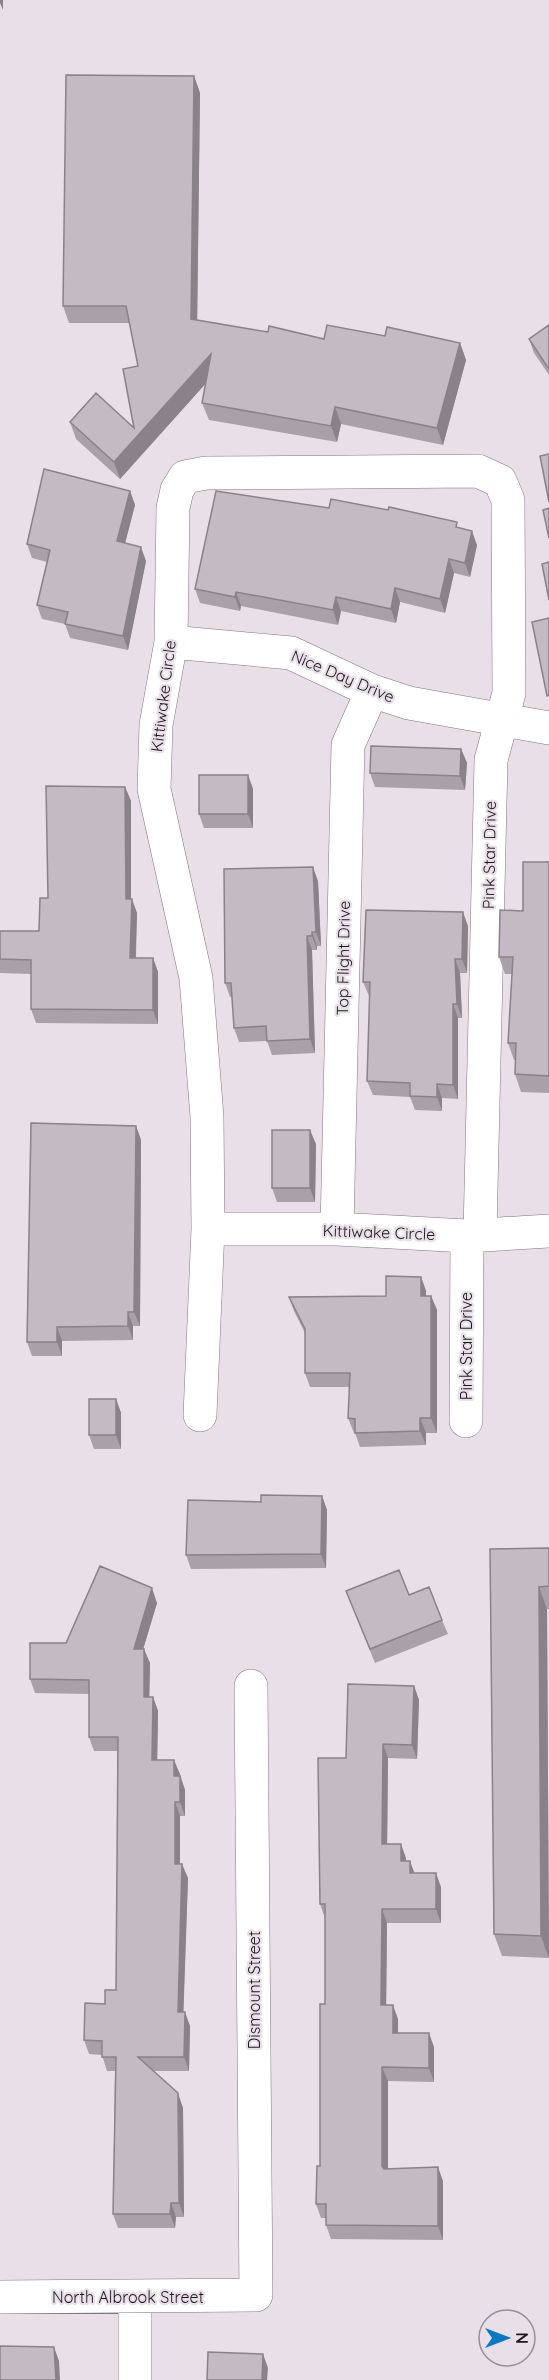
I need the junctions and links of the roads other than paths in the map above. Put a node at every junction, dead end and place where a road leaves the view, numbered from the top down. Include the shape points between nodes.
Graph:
1 (500, 481) joint
2 (171, 642) junction
3 (372, 691) junction
4 (502, 720) junction
5 (549, 728) edge
6 (208, 1229) junction
7 (337, 1229) junction
8 (549, 1231) edge
9 (474, 1234) junction
10 (200, 1414) dead end
11 (466, 1421) dead end
12 (251, 1686) dead end
13 (256, 2295) joint
14 (0, 2297) edge
15 (135, 2298) junction
16 (135, 2380) edge

1 - 2 street, Kittiwake Circle via 478,471 206,472 185,477 173,508
1 - 4 street, Pink Star Drive via 508,500 509,693
2 - 3 street, Nice Day Drive via 291,653
2 - 6 street, Kittiwake Circle via 156,725 154,789 196,978 207,1117
3 - 4 street, Nice Day Drive via 409,704
3 - 7 street, Top Flight Drive via 348,745
4 - 5 street, Nice Day Drive
4 - 9 street, Pink Star Drive via 491,760
6 - 7 street, Kittiwake Circle
6 - 10 street, Kittiwake Circle
7 - 9 street, Kittiwake Circle
8 - 9 street, Kittiwake Circle
9 - 11 street, Pink Star Drive
12 - 13 street, Dismount Street
13 - 15 street, North Albrook Street
14 - 15 street, North Albrook Street
15 - 16 street

